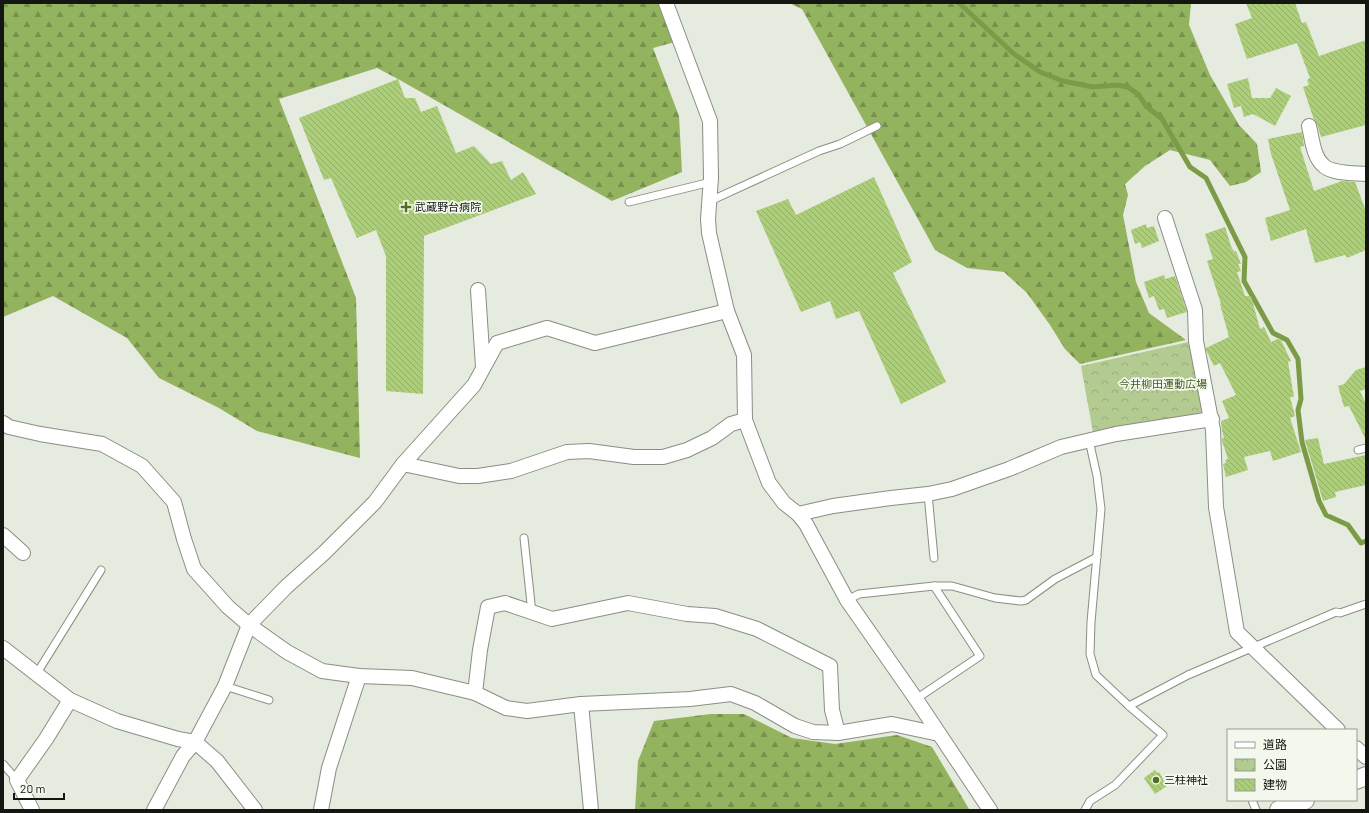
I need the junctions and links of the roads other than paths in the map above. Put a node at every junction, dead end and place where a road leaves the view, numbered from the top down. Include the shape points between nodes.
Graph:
1 (666, 3) edge
2 (877, 126) dead end
3 (1310, 126) dead end
4 (1366, 174) edge
5 (711, 182) junction
6 (710, 201) junction
7 (629, 202) dead end
8 (1165, 218) dead end
9 (478, 290) dead end
10 (727, 311) junction
11 (483, 367) junction
12 (1212, 419) junction
13 (745, 420) junction
14 (3, 423) edge
15 (1089, 440) junction
16 (1366, 448) edge
17 (1358, 450) dead end
18 (403, 464) junction
19 (928, 494) junction
20 (798, 514) junction
21 (524, 538) dead end
22 (6, 544) edge
23 (23, 554) dead end
24 (1097, 557) junction
25 (934, 558) dead end
26 (101, 570) dead end
27 (934, 586) junction
28 (847, 600) junction
29 (1366, 604) edge
30 (532, 613) junction
31 (248, 625) junction
32 (3, 648) edge
33 (1253, 648) junction
34 (37, 673) junction
35 (359, 676) junction
36 (225, 686) junction
37 (475, 692) junction
38 (916, 699) junction
39 (70, 700) junction
40 (268, 700) dead end
41 (580, 704) junction
42 (1129, 706) junction
43 (1337, 729) edge
44 (838, 733) junction
45 (939, 734) junction
46 (195, 742) junction
47 (1357, 749) edge
48 (1366, 757) edge
49 (3, 764) edge
50 (17, 780) junction
51 (1303, 801) edge
52 (1283, 809) edge
53 (31, 810) edge
54 (154, 810) edge
55 (255, 810) edge
56 (321, 810) edge
57 (591, 810) edge
58 (990, 810) edge
59 (1085, 810) edge

1 - 5 street via 710,121
2 - 6 lane
3 - 4 street via 1316,155 1323,166 1335,172
5 - 6 street
5 - 7 lane
6 - 10 street via 709,233
8 - 12 street via 1195,310 1196,341
9 - 11 street
10 - 11 street via 595,343 547,328 497,343
10 - 13 street via 744,355
11 - 18 street via 474,386
12 - 15 street via 1147,428
12 - 33 street via 1216,507 1237,632
13 - 18 street via 731,424 712,438 687,450 663,457 634,457 589,451 567,452 511,471 478,476 459,476
13 - 20 street via 769,483 784,503
14 - 31 street via 40,434 102,444 142,466 174,502 194,569
15 - 19 street via 1061,447 952,489
15 - 24 lane via 1101,509
16 - 17 lane
18 - 31 street via 375,502
19 - 20 street via 833,506
19 - 25 lane
20 - 28 street via 806,524
21 - 30 lane
22 - 23 street
24 - 27 lane via 1055,579 1021,601 995,598 952,586
24 - 42 lane via 1090,654 1096,675
26 - 34 lane
27 - 28 lane via 859,594
27 - 38 lane via 980,656
28 - 38 street
29 - 33 lane via 1336,612
30 - 37 street via 505,603 488,607
30 - 44 street via 552,619 628,603 686,614 715,616 757,629 830,666 832,710
31 - 35 street via 287,652 322,671
31 - 36 street
32 - 34 street
33 - 42 lane via 1188,675
33 - 43 street
34 - 39 street
35 - 37 street via 412,678
35 - 56 street via 329,768
36 - 40 lane
36 - 46 street
37 - 41 street via 506,708 528,711
38 - 45 street
39 - 46 street via 117,721
39 - 50 street
41 - 44 street via 690,699 731,694 755,703 801,728 813,732
41 - 57 street
42 - 59 lane via 1163,735 1115,785 1090,801
44 - 45 street via 892,724
45 - 58 street
46 - 54 street via 183,756
46 - 55 street via 217,761
47 - 48 street
49 - 50 lane
50 - 53 street
51 - 52 street

